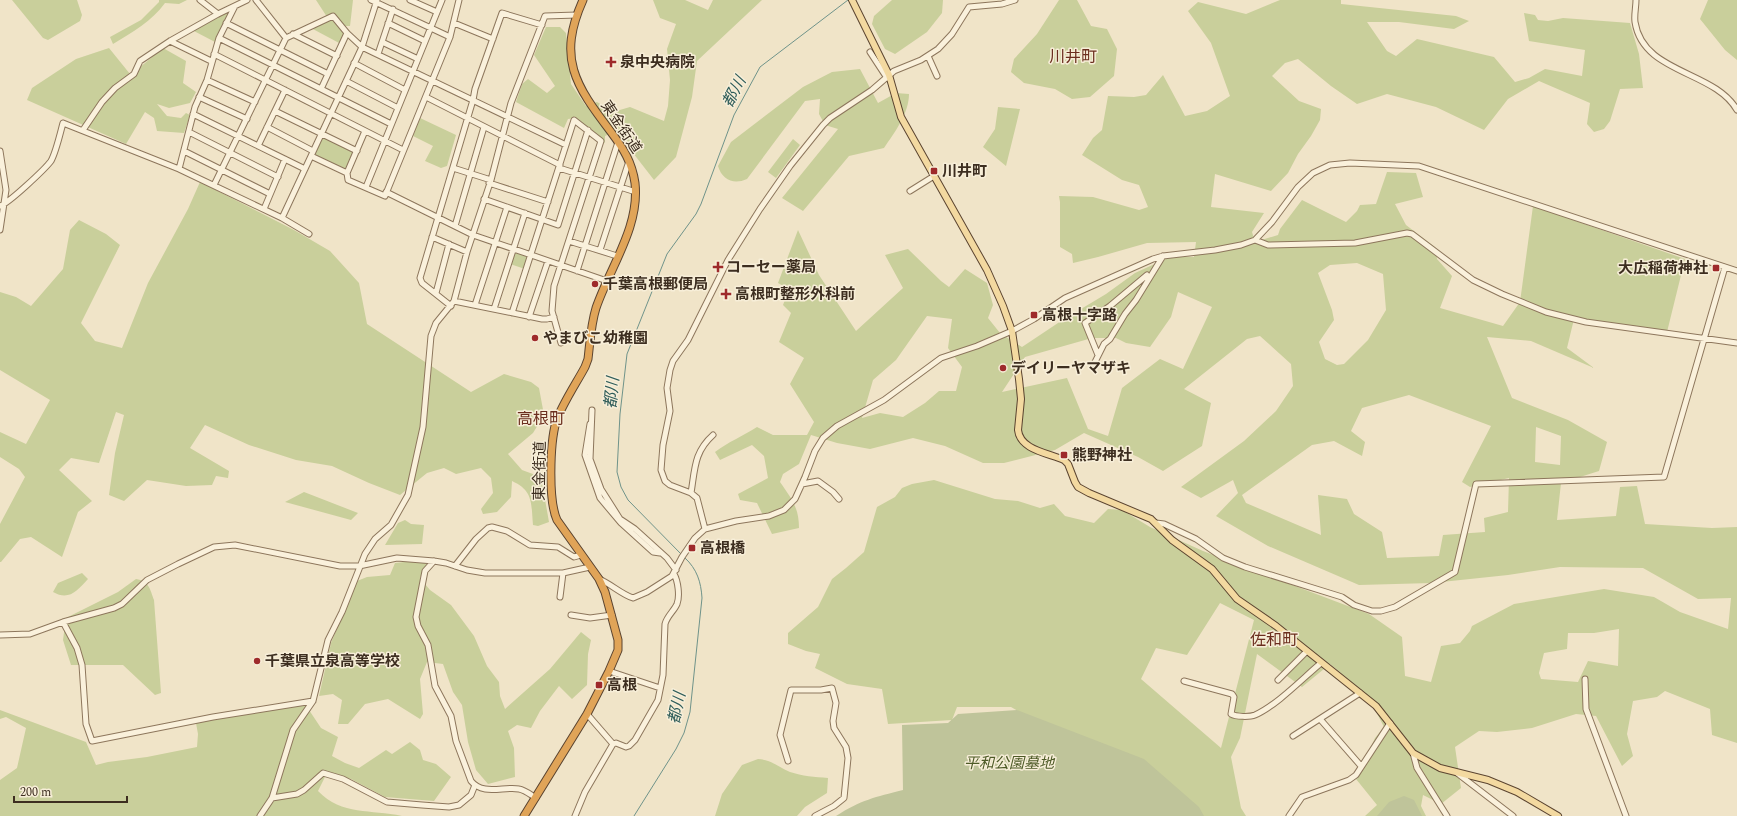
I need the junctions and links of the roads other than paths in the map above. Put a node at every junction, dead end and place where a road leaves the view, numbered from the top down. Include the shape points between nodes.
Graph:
1 (200, 0) edge
2 (247, 0) edge
3 (256, 0) edge
4 (371, 0) edge
5 (410, 0) edge
6 (442, 0) edge
7 (452, 0) edge
8 (583, 0) edge
9 (852, 0) edge
10 (971, 0) edge
11 (1015, 0) edge
12 (1636, 0) edge
13 (377, 1) edge
14 (458, 2) edge
15 (997, 2) edge
16 (235, 6) junction
17 (969, 7) junction
18 (393, 9) junction
19 (437, 12) junction
20 (218, 14) junction
21 (577, 15) junction
22 (226, 23) junction
23 (388, 23) junction
24 (454, 23) junction
25 (542, 25) junction
26 (430, 28) junction
27 (347, 33) junction
28 (293, 34) junction
29 (450, 37) junction
30 (219, 38) junction
31 (286, 38) junction
32 (493, 39) junction
33 (170, 41) junction
34 (425, 41) junction
35 (382, 42) junction
36 (362, 47) junction
37 (280, 50) junction
38 (870, 52) dead end
39 (214, 54) junction
40 (378, 54) junction
41 (337, 56) junction
42 (928, 56) junction
43 (418, 59) junction
44 (211, 61) junction
45 (354, 63) junction
46 (273, 65) junction
47 (413, 72) junction
48 (328, 74) junction
49 (937, 76) dead end
50 (888, 77) junction
51 (207, 80) junction
52 (266, 80) junction
53 (432, 81) junction
54 (346, 82) junction
55 (321, 89) junction
56 (285, 90) junction
57 (405, 90) junction
58 (426, 96) junction
59 (199, 97) junction
60 (338, 97) junction
61 (473, 100) junction
62 (255, 102) junction
63 (398, 108) junction
64 (1737, 110) edge
65 (275, 111) junction
66 (193, 114) junction
67 (331, 114) junction
68 (508, 117) junction
69 (467, 118) junction
70 (247, 119) junction
71 (391, 124) junction
72 (267, 127) junction
73 (484, 127) junction
74 (83, 130) junction
75 (588, 130) junction
76 (365, 131) junction
77 (189, 132) junction
78 (321, 133) junction
79 (238, 136) junction
80 (502, 136) junction
81 (384, 141) junction
82 (618, 142) junction
83 (566, 145) junction
84 (258, 146) junction
85 (403, 150) junction
86 (0, 151) edge
87 (184, 151) junction
88 (357, 151) junction
89 (230, 153) junction
90 (312, 153) junction
91 (285, 159) junction
92 (629, 160) junction
93 (559, 166) junction
94 (453, 168) junction
95 (179, 169) junction
96 (305, 169) junction
97 (222, 170) junction
98 (574, 172) junction
99 (347, 173) junction
100 (471, 174) junction
101 (934, 176) junction
102 (278, 177) junction
103 (590, 178) junction
104 (490, 182) junction
105 (604, 182) junction
106 (214, 185) junction
107 (366, 187) junction
108 (620, 187) junction
109 (910, 191) dead end
110 (386, 192) junction
111 (636, 192) junction
112 (270, 194) junction
113 (484, 199) junction
114 (548, 202) junction
115 (2, 205) edge
116 (507, 207) junction
117 (264, 209) junction
118 (525, 213) junction
119 (282, 218) junction
120 (438, 218) junction
121 (543, 219) junction
122 (455, 226) junction
123 (0, 230) edge
124 (309, 234) dead end
125 (473, 235) junction
126 (432, 237) junction
127 (568, 240) junction
128 (1255, 240) junction
129 (495, 242) junction
130 (449, 244) junction
131 (585, 246) junction
132 (513, 249) junction
133 (600, 250) junction
134 (467, 252) junction
135 (531, 255) junction
136 (617, 256) junction
137 (1163, 256) junction
138 (548, 261) junction
139 (561, 266) junction
140 (1725, 267) junction
141 (577, 271) junction
142 (1737, 271) edge
143 (1147, 275) dead end
144 (607, 281) junction
145 (436, 293) junction
146 (453, 303) junction
147 (475, 305) junction
148 (494, 309) junction
149 (512, 313) junction
150 (529, 317) junction
151 (554, 317) junction
152 (1012, 331) junction
153 (1704, 338) junction
154 (561, 342) dead end
155 (1737, 343) edge
156 (1098, 355) junction
157 (1094, 364) dead end
158 (592, 410) dead end
159 (713, 435) dead end
160 (802, 484) junction
161 (691, 493) junction
162 (839, 498) dead end
163 (1156, 523) junction
164 (705, 529) junction
165 (581, 555) junction
166 (434, 561) junction
167 (359, 566) junction
168 (455, 566) junction
169 (590, 567) junction
170 (563, 572) junction
171 (675, 572) junction
172 (599, 579) junction
173 (560, 597) dead end
174 (571, 615) dead end
175 (612, 615) junction
176 (63, 622) junction
177 (0, 635) edge
178 (1307, 651) junction
179 (1321, 663) junction
180 (609, 671) junction
181 (1585, 679) dead end
182 (1278, 680) dead end
183 (1184, 682) dead end
184 (660, 688) junction
185 (1360, 693) junction
186 (313, 700) junction
187 (587, 714) junction
188 (1320, 719) junction
189 (1390, 723) junction
190 (1293, 736) dead end
191 (613, 744) junction
192 (1413, 753) junction
193 (788, 761) dead end
194 (1361, 766) junction
195 (1457, 773) junction
196 (475, 785) junction
197 (272, 798) junction
198 (536, 798) junction
199 (260, 816) edge
200 (524, 816) edge
201 (575, 816) edge
202 (815, 816) edge
203 (1290, 816) edge
204 (1447, 816) edge
205 (1513, 816) edge
206 (1558, 816) edge
207 (1626, 816) edge

1 - 20 street
2 - 16 street
3 - 31 street
4 - 13 street
5 - 19 street
6 - 19 street
7 - 14 street
8 - 21 highway, 東金街道
9 - 50 main road
10 - 17 street
11 - 15 street
12 - 64 street via 1635,20 1645,45 1663,60 1723,94
13 - 18 street
13 - 36 street
14 - 24 street
15 - 17 street
16 - 20 street
16 - 22 street
17 - 42 street via 947,41
18 - 23 street
18 - 26 street
19 - 26 street
20 - 33 street
21 - 25 street via 546,16
21 - 82 highway, 東金街道 via 570,47 574,73 586,100
22 - 30 street
22 - 37 street
23 - 34 street
23 - 35 street
24 - 29 street
24 - 32 street
25 - 32 street via 502,13
25 - 68 street via 516,88
26 - 29 street
26 - 34 street
27 - 28 street via 333,16
27 - 36 street
27 - 41 street
28 - 31 street
28 - 41 street
29 - 53 street
30 - 39 street
30 - 46 street
31 - 37 street
32 - 61 street
33 - 44 street
33 - 74 street via 140,61 134,74 111,92
34 - 43 street
35 - 40 street
35 - 43 street
36 - 40 street
36 - 45 street
37 - 46 street
37 - 48 street
38 - 50 street
39 - 44 street
39 - 52 street
40 - 47 street
41 - 48 street
42 - 49 street
42 - 50 street via 894,71
43 - 47 street
44 - 51 street
45 - 54 street
45 - 57 street
46 - 52 street
46 - 55 street
47 - 53 street
47 - 57 street
48 - 55 street
50 - 101 main road via 901,117
50 - 161 street via 830,118 790,166 728,260 688,340 673,361 667,388 670,411 661,470 665,481 670,485
51 - 59 street
51 - 62 street
52 - 56 street
52 - 62 street
53 - 58 street
53 - 61 street
54 - 60 street
54 - 63 street
55 - 60 street
56 - 65 street
56 - 67 street
57 - 63 street
58 - 69 street
58 - 85 street
59 - 66 street
59 - 70 street
60 - 67 street
60 - 71 street
61 - 68 street
61 - 69 street
62 - 70 street
63 - 71 street
65 - 72 street
65 - 78 street
66 - 77 street
66 - 79 street
67 - 76 street
67 - 78 street
68 - 80 street
68 - 83 street
69 - 73 street
69 - 94 street
70 - 79 street
71 - 81 street
72 - 84 street
72 - 90 street
73 - 80 street
73 - 100 street
74 - 95 street
74 - 115 street via 63,123 51,161 15,197
75 - 83 street via 574,120
75 - 98 street
75 - 103 street via 601,141
76 - 81 street
76 - 88 street
77 - 87 street
77 - 89 street
78 - 88 street
78 - 90 street
79 - 84 street
79 - 89 street
80 - 93 street
80 - 104 street
81 - 85 street
81 - 107 street
82 - 92 highway, 東金街道
82 - 105 street
83 - 93 street
84 - 91 street
85 - 110 street
86 - 115 street via 6,190
87 - 95 street
87 - 97 street
88 - 99 street
89 - 97 street
89 - 102 street
90 - 96 street
90 - 99 street
91 - 96 street
91 - 102 street
92 - 108 street
92 - 111 highway, 東金街道
93 - 98 street
93 - 114 street
94 - 100 street
94 - 120 street
95 - 106 street
96 - 119 street
97 - 106 street
97 - 112 street
98 - 103 street
98 - 121 street via 558,225
99 - 107 street via 348,180
100 - 104 street
100 - 122 street
101 - 109 street
101 - 152 main road via 987,270
102 - 112 street
103 - 105 street
103 - 127 street
104 - 113 street
104 - 114 street
105 - 108 street
105 - 131 street
106 - 117 street
107 - 110 street via 382,196 385,196
108 - 111 street
108 - 133 street
110 - 120 street
111 - 136 highway, 東金街道 via 630,227
112 - 117 street
113 - 116 street
113 - 125 street
114 - 121 street
115 - 123 street
116 - 118 street
116 - 129 street
117 - 119 street
118 - 121 street
118 - 132 street
119 - 124 street
120 - 122 street
120 - 126 street
121 - 135 street
122 - 125 street
125 - 129 street
125 - 134 street
126 - 130 street
126 - 145 street via 420,278 422,283
127 - 131 street
127 - 139 street
128 - 137 street via 1215,250
128 - 140 street via 1298,187 1313,174 1330,165 1350,163 1419,166
128 - 153 street via 1268,245 1355,243 1412,234 1473,280 1546,312 1586,322
129 - 132 street
129 - 147 street
130 - 134 street
130 - 145 street
131 - 133 street
131 - 141 street
132 - 135 street
132 - 148 street
133 - 136 street
134 - 146 street
135 - 138 street
135 - 149 street
136 - 144 highway, 東金街道
137 - 152 street via 1065,298 1034,320
137 - 156 street
138 - 139 street
138 - 150 street
139 - 141 street
139 - 151 street via 553,293
140 - 142 street
140 - 153 street
141 - 144 street
143 - 156 street via 1085,323
144 - 165 highway, 東金街道 via 593,318 588,359 557,421 554,434 552,510 556,520
145 - 146 street
146 - 147 street
146 - 167 street via 436,323 431,336 423,427 408,495 391,525 375,539
147 - 148 street
148 - 149 street
149 - 150 street
150 - 151 street via 542,320
151 - 154 street
152 - 160 street via 941,358 884,400 838,426 823,438
152 - 163 main road via 1020,387 1018,430 1021,440 1027,446 1064,460 1075,482 1084,491 1146,516
153 - 155 street
153 - 163 street via 1664,477 1476,484 1455,572 1395,607 1381,611 1366,610 1342,597 1228,560 1196,540 1164,524
156 - 157 street
158 - 171 street via 585,455 600,498 620,523 653,552 667,558
159 - 161 street via 699,450
160 - 162 street via 818,481
160 - 164 street via 795,499 784,510 769,516 736,520
161 - 164 street via 697,498
163 - 178 main road via 1172,540 1212,569 1237,600
164 - 171 street via 695,538
165 - 168 street via 574,558 558,547 530,545 507,531 492,527 476,539
165 - 169 highway, 東金街道
166 - 167 street via 397,558
166 - 168 street
166 - 196 street via 425,571 416,623 428,645 436,689 449,710 458,749
167 - 176 street via 340,566 224,545 197,554 147,580 122,604
167 - 186 street via 342,612 328,640
168 - 170 street via 485,573
169 - 170 street
169 - 172 highway, 東金街道
170 - 173 street
171 - 172 street via 670,579 633,598
171 - 184 street via 678,602 666,619
172 - 175 highway, 東金街道
174 - 175 street via 590,618
175 - 180 highway, 東金街道 via 618,644 617,654
176 - 177 street via 30,634
176 - 186 street via 77,648 82,665 86,724 92,741
178 - 179 main road
178 - 182 street
179 - 183 street via 1287,693 1254,716 1231,714 1234,697 1232,694
179 - 185 main road
180 - 184 street
180 - 187 highway, 東金街道
181 - 207 street via 1586,709
184 - 191 street via 658,700 635,740 626,747
185 - 188 street
185 - 189 main road via 1376,706
186 - 197 street via 293,730
187 - 191 street
187 - 198 highway, 東金街道
188 - 190 street
188 - 194 street
189 - 192 main road
189 - 194 street
191 - 201 street via 585,792
192 - 195 main road via 1440,768
192 - 204 street via 1417,768
193 - 202 street via 780,735 791,690 832,688 836,703 834,728 846,747 848,758 845,791 844,798
194 - 203 street via 1356,775 1349,780 1302,797
195 - 205 street
195 - 206 main road via 1488,780 1517,792
196 - 197 street via 471,795 459,805 422,805 387,802 343,779 323,773 297,794
196 - 198 street via 484,789 521,790
197 - 199 street
198 - 200 highway, 東金街道

